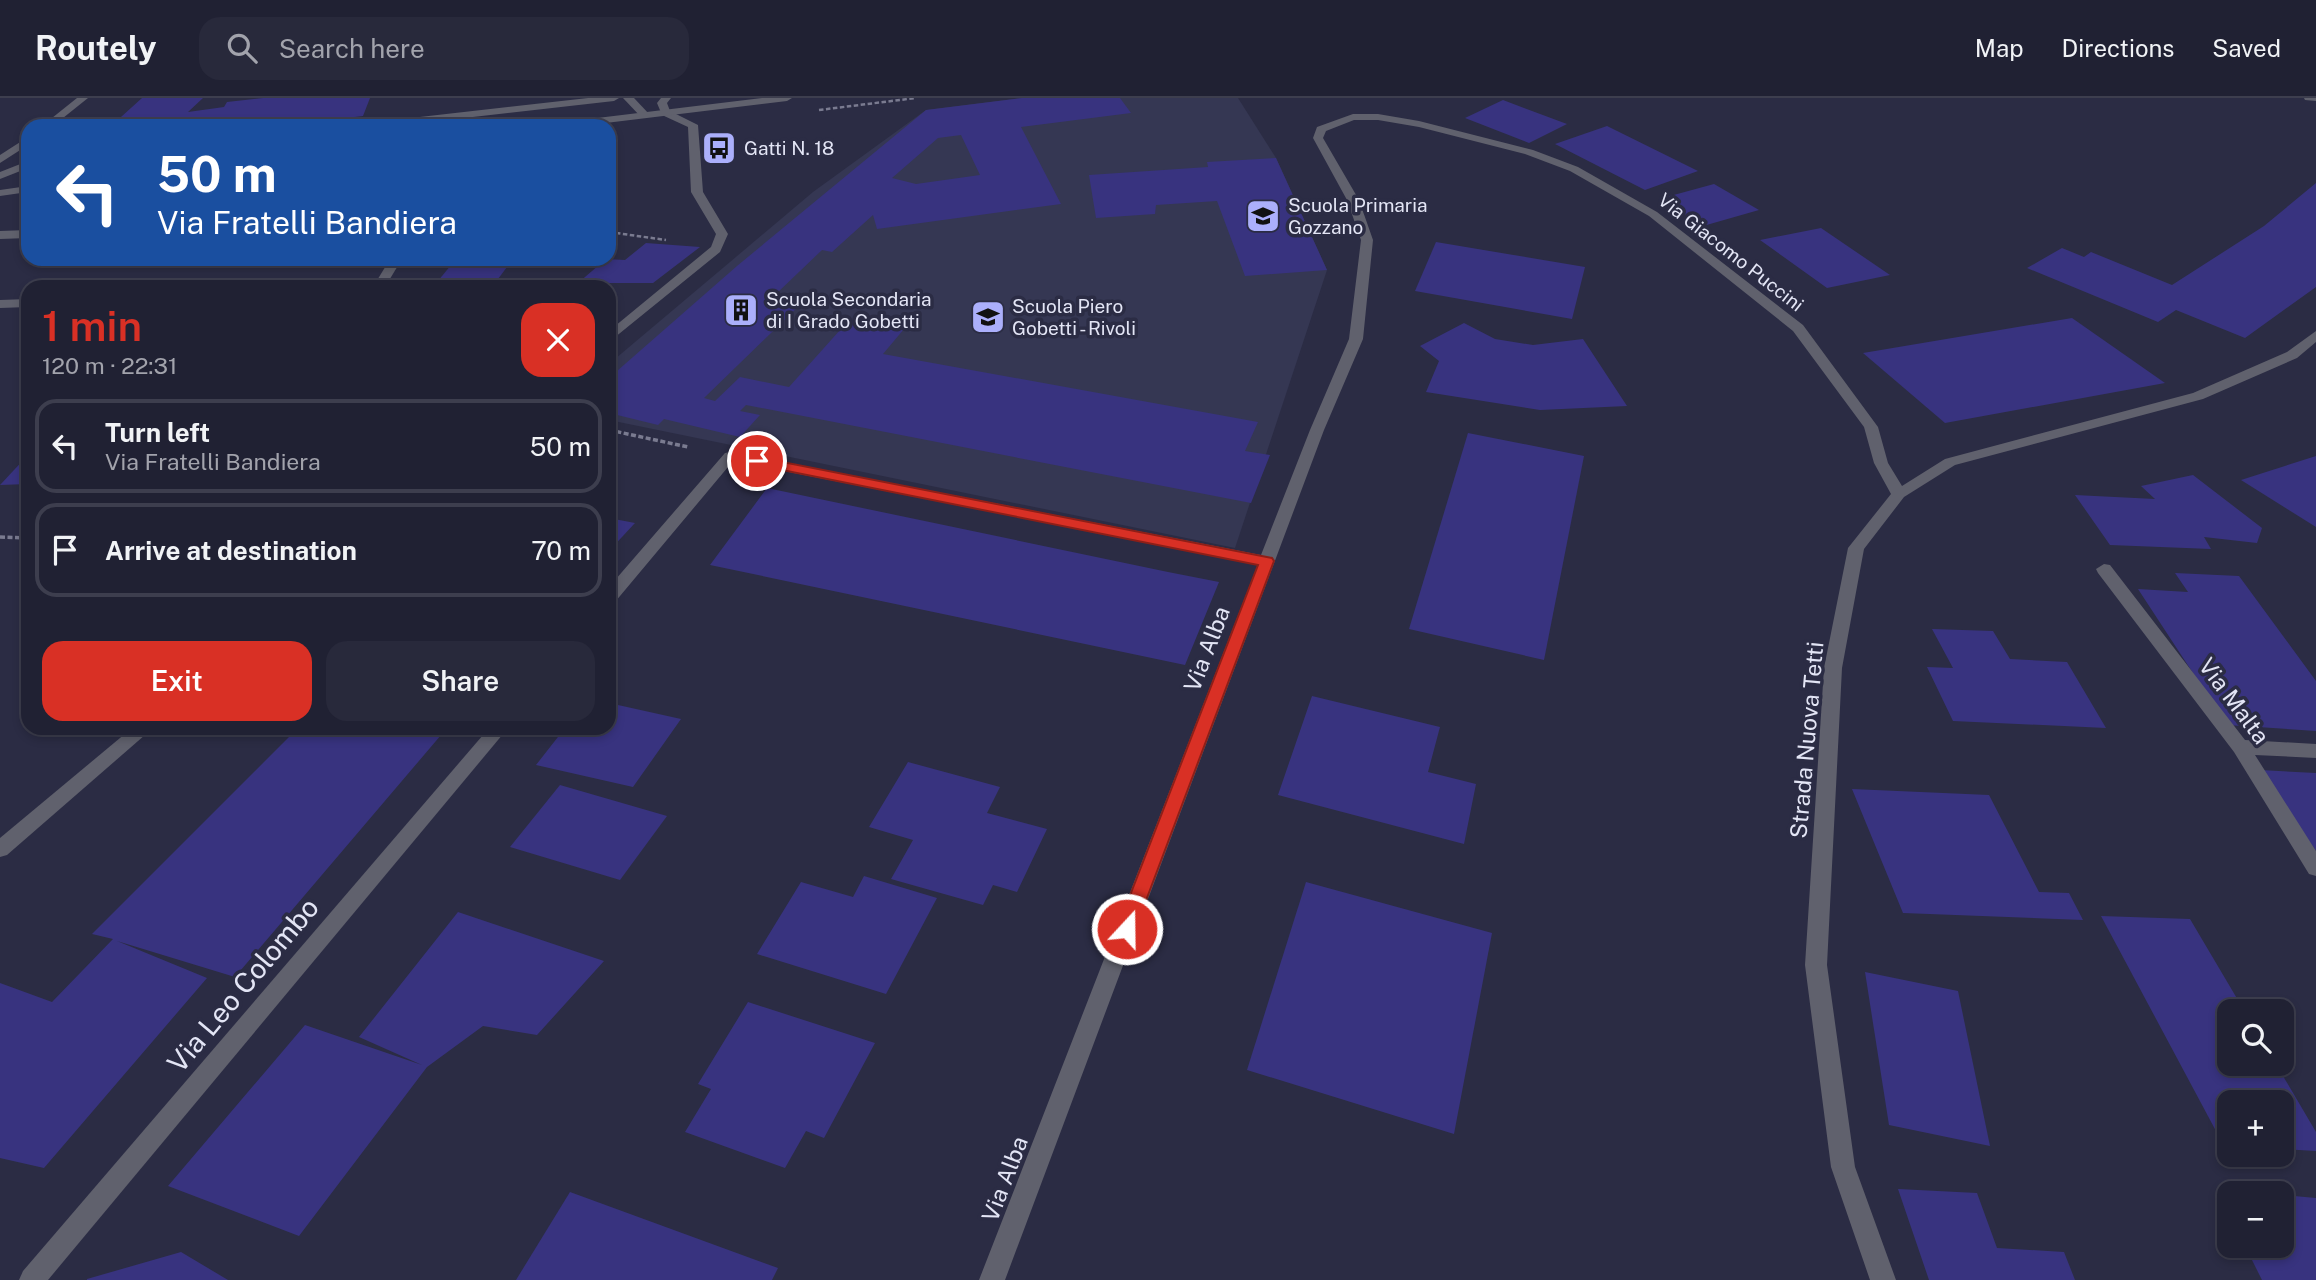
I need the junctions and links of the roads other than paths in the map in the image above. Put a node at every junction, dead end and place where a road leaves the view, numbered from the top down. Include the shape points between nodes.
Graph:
1 (83, 98) edge
2 (614, 98) edge
3 (628, 98) edge
4 (666, 98) edge
5 (787, 98) edge
6 (2309, 98) edge
7 (2316, 98) edge
8 (666, 113) junction
9 (645, 115) junction
10 (56, 119) edge
11 (434, 119) edge
12 (613, 119) edge
13 (1419, 124) joint
14 (21, 145) edge
15 (0, 160) edge
16 (21, 167) edge
17 (0, 176) edge
18 (21, 190) edge
19 (0, 193) edge
20 (21, 234) edge
21 (0, 236) edge
22 (21, 303) edge
23 (0, 304) edge
24 (616, 332) edge
25 (2316, 335) edge
26 (1899, 494) junction
27 (1267, 561) junction
28 (2104, 569) dead end
29 (616, 590) edge
30 (136, 735) edge
31 (493, 735) edge
32 (2240, 747) junction
33 (2316, 751) edge
34 (0, 849) edge
35 (2316, 868) edge
36 (32, 1280) edge
37 (992, 1280) edge
38 (1884, 1280) edge

1 - 10 street
2 - 11 street
3 - 9 street
4 - 8 street via 662,103
5 - 8 street
6 - 7 street
8 - 9 street
8 - 24 street via 693,125 697,192 722,234 716,249
9 - 12 street
13 - 26 street, Via Giacomo Puccini via 1529,152 1574,169 1690,241 1798,328 1871,428 1881,463
13 - 27 street, Via Alba via 1353,117 1321,130 1318,138 1353,200 1367,240 1364,282 1356,340
14 - 15 street
16 - 17 street
18 - 19 street
20 - 21 street
22 - 23 street
25 - 26 street, Strada Nuova Tetti via 2292,355 2198,396 1950,462
26 - 38 street, Strada Nuova Tetti via 1856,548 1833,668 1816,965 1843,1167
27 - 29 street via 730,456
27 - 37 street, Via Alba
28 - 32 street, Via Malta
30 - 34 street
31 - 36 street, Via Leo Colombo
32 - 33 street
32 - 35 street, Via Malta

